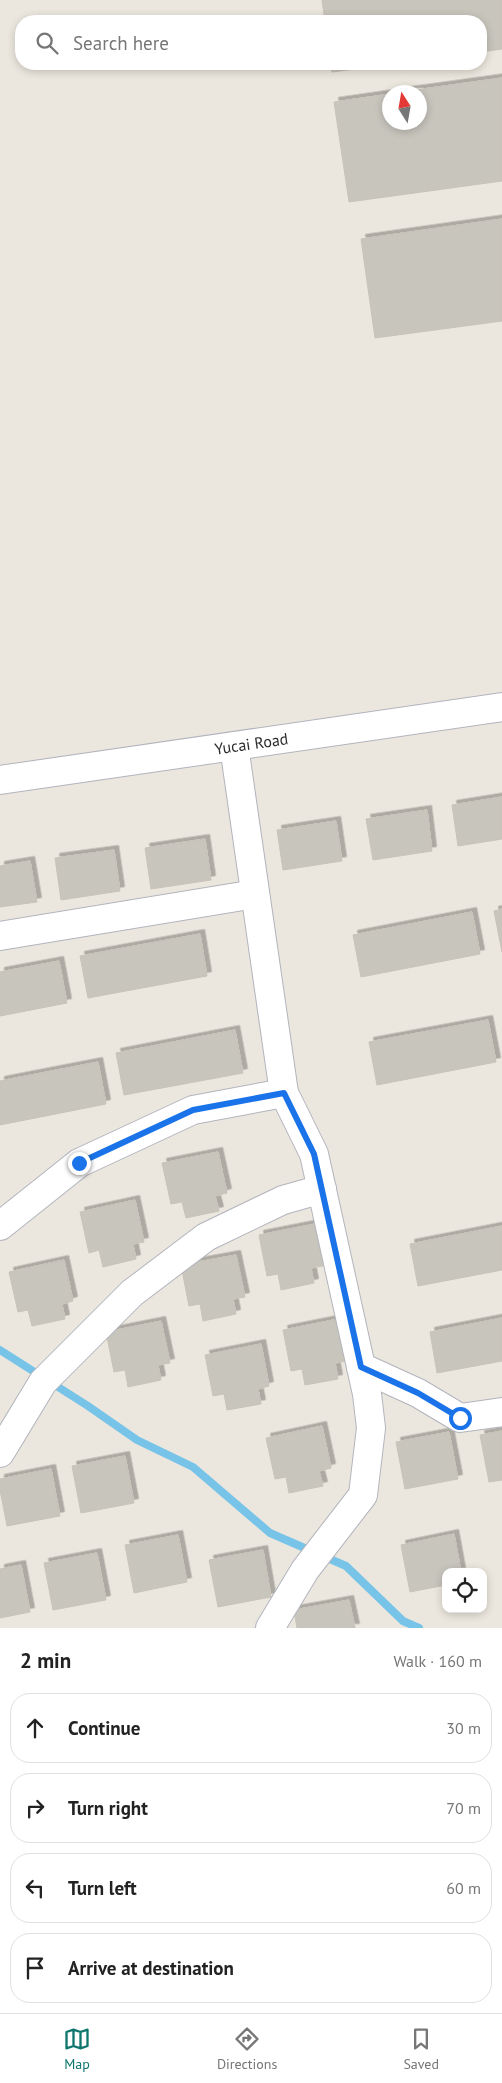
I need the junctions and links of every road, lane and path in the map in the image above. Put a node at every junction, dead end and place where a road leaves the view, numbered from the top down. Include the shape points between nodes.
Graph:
1 (502, 707) edge
2 (234, 746) junction
3 (0, 780) edge
4 (255, 894) junction
5 (0, 936) edge
6 (284, 1093) junction
7 (322, 1189) junction
8 (0, 1226) edge
9 (361, 1367) junction
10 (502, 1412) edge
11 (0, 1454) edge
12 (270, 1628) edge

1 - 2 street, Yucai Road
2 - 3 street, Yucai Road
2 - 4 street
4 - 5 street
4 - 6 street
6 - 7 street via 314,1154
6 - 8 street via 193,1110 79,1163
7 - 9 street
7 - 11 street via 283,1200 206,1237 132,1293 43,1382
9 - 10 street via 418,1393 460,1418
9 - 12 street via 371,1428 363,1495 305,1570

